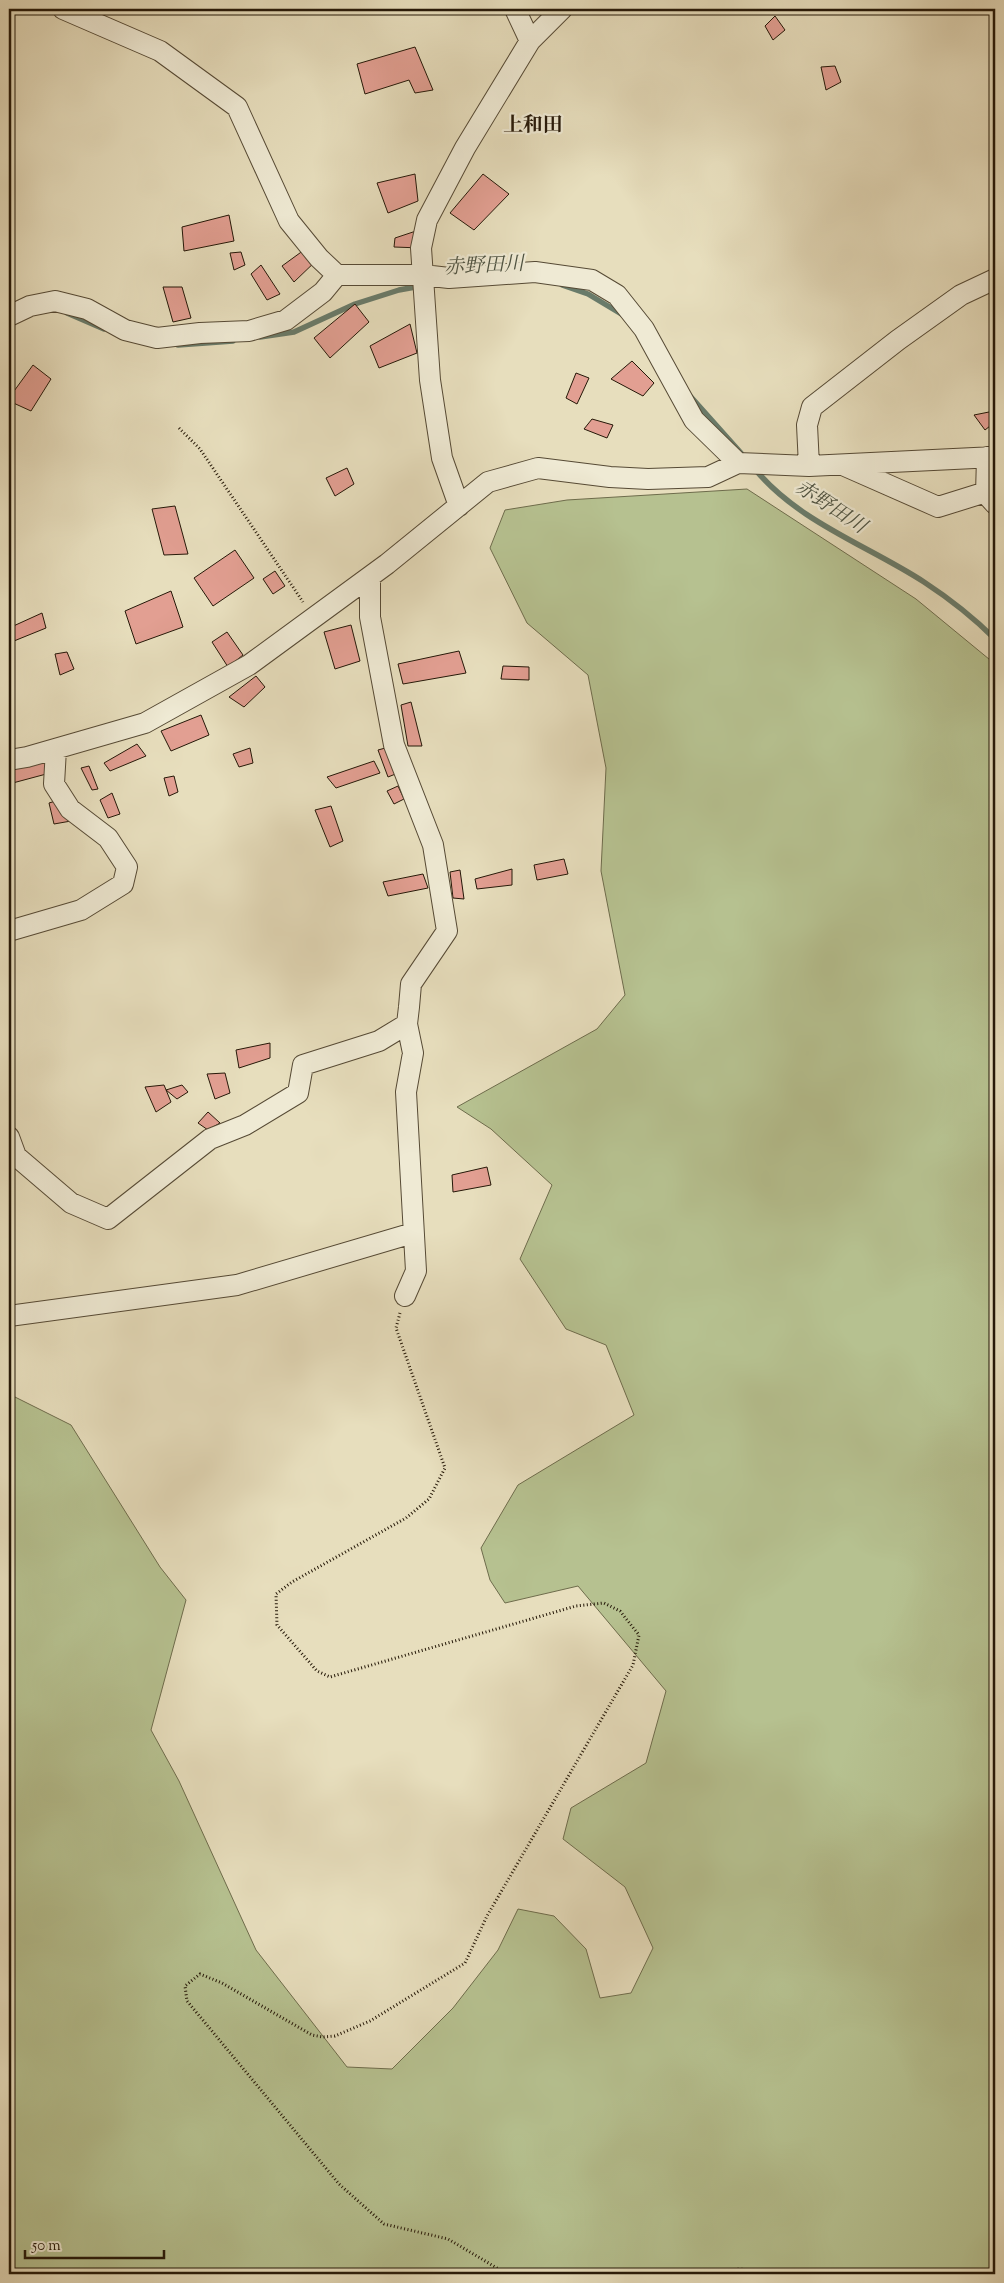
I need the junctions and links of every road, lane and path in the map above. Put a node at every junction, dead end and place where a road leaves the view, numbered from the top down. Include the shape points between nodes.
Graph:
1 (63, 9) edge
2 (515, 9) edge
3 (562, 9) edge
4 (530, 41) junction
5 (337, 275) junction
6 (423, 275) junction
7 (995, 280) edge
8 (9, 316) edge
9 (179, 428) dead end
10 (991, 457) edge
11 (738, 463) junction
12 (841, 464) junction
13 (808, 466) junction
14 (990, 498) edge
15 (459, 506) junction
16 (370, 578) junction
17 (314, 619) junction
18 (56, 749) junction
19 (9, 760) edge
20 (9, 931) edge
21 (408, 1024) junction
22 (9, 1138) edge
23 (413, 1233) junction
24 (405, 1296) joint
25 (9, 1316) edge
26 (507, 2274) edge
27 (721, 2274) edge
28 (786, 2274) edge

1 - 5 street via 160,52 237,107 289,220
2 - 4 street
3 - 4 street
4 - 6 street via 465,148 427,220 422,248
5 - 6 street
5 - 8 street via 323,292 286,320 249,330 157,338 125,330 87,309 55,301 30,306
6 - 11 street via 449,278 536,272 592,280 618,295 644,329 694,420
6 - 15 street via 430,380 442,458
7 - 13 street via 961,295 812,407 807,425
9 - 17 path via 200,449
10 - 12 street
10 - 14 street
11 - 13 street
11 - 15 street via 708,477 610,477 538,468 488,482
12 - 13 street
12 - 14 street via 938,507
15 - 16 street
16 - 17 street
16 - 21 street via 370,617 394,745 433,844 447,931 411,984
17 - 18 street via 249,665 145,723
18 - 19 street
18 - 20 street via 54,784 70,809 108,838 127,867 122,884 81,910
21 - 22 street via 379,1041 303,1065 298,1093 245,1125 210,1139 108,1219 71,1203 16,1156
21 - 23 street via 413,1053 406,1092
23 - 24 street via 416,1271
23 - 25 street via 237,1285
24 - 26 path via 396,1328 445,1468 430,1499 406,1518 276,1594 277,1626 317,1670 330,1677 576,1606 604,1603 620,1611 640,1635 633,1665 487,1916 465,1963 370,2021 335,2036 323,2037 312,2035 222,1983 200,1974 185,1986 187,2001 339,2184 376,2218 384,2224 448,2239
27 - 28 path via 740,2270

